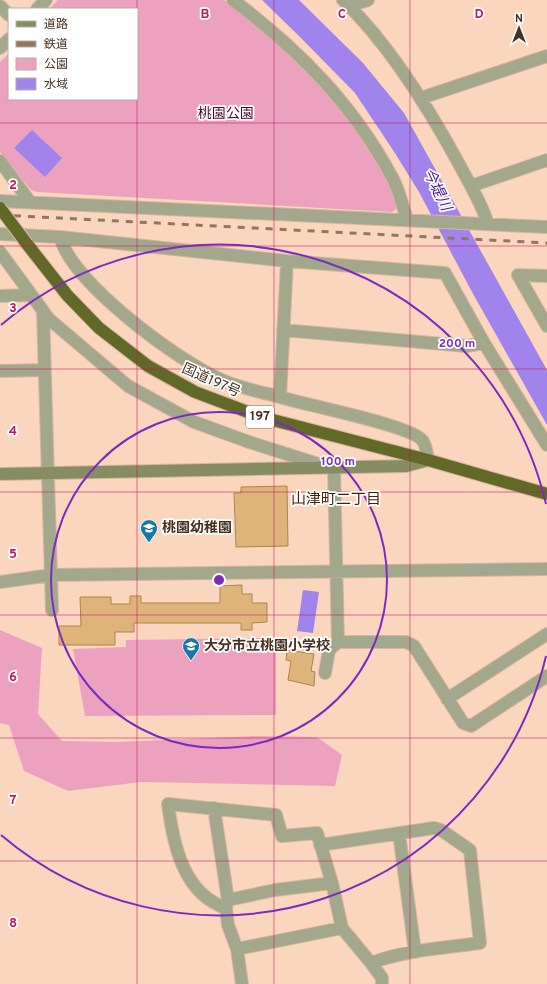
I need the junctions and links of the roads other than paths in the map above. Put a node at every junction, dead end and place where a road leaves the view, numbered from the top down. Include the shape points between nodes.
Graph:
1 (46, 0) edge
2 (233, 0) edge
3 (368, 0) edge
4 (346, 3) edge
5 (0, 6) edge
6 (38, 8) edge
7 (8, 14) edge
8 (8, 40) edge
9 (0, 48) edge
10 (547, 56) edge
11 (421, 98) junction
12 (547, 160) edge
13 (0, 161) edge
14 (471, 186) junction
15 (0, 201) edge
16 (30, 202) junction
17 (0, 208) edge
18 (407, 219) junction
19 (482, 224) junction
20 (547, 227) edge
21 (0, 234) edge
22 (60, 237) junction
23 (0, 252) edge
24 (287, 262) junction
25 (547, 276) edge
26 (30, 295) junction
27 (0, 296) edge
28 (43, 311) junction
29 (547, 326) edge
30 (283, 330) junction
31 (484, 343) junction
32 (45, 370) junction
33 (0, 371) edge
34 (280, 397) junction
35 (547, 445) edge
36 (428, 460) junction
37 (334, 469) junction
38 (48, 473) junction
39 (0, 474) edge
40 (547, 494) edge
41 (547, 569) edge
42 (337, 572) junction
43 (51, 574) junction
44 (0, 582) edge
45 (52, 610) dead end
46 (547, 634) edge
47 (338, 642) junction
48 (325, 673) dead end
49 (547, 676) edge
50 (448, 699) junction
51 (214, 808) junction
52 (399, 833) junction
53 (320, 845) junction
54 (332, 883) junction
55 (227, 904) junction
56 (342, 928) junction
57 (237, 949) junction
58 (415, 952) junction
59 (371, 963) junction
60 (242, 984) edge
61 (382, 984) edge

1 - 6 street
2 - 18 street via 272,30 327,83 361,125 393,178
3 - 4 street
4 - 11 street via 390,55
5 - 7 street
8 - 9 street
10 - 11 street
11 - 14 street
12 - 14 street
13 - 16 street
14 - 19 street via 483,210
15 - 16 street
16 - 18 street
17 - 36 highway, 国道197号 / 197, bridge via 67,295 99,328 148,366 195,392 261,417
18 - 19 street
19 - 20 street
21 - 22 street
22 - 24 street
22 - 34 street via 74,265 96,291 146,332 224,381
23 - 26 street
24 - 30 street
24 - 31 street via 445,273
25 - 29 street via 518,275
26 - 27 street
26 - 28 street
28 - 32 street
28 - 37 street via 49,319 128,386 194,422
30 - 31 street via 466,346
30 - 34 street
31 - 35 street
32 - 33 street
32 - 38 street
34 - 36 street via 395,426 416,434 424,441
36 - 37 street via 406,466
36 - 40 highway, 国道197号 / 197
37 - 38 street
37 - 42 street
38 - 39 street
38 - 43 street
41 - 42 street
42 - 43 street
42 - 47 street
43 - 44 street
43 - 45 street
46 - 50 street
47 - 48 street via 329,650
47 - 50 street via 406,642 414,646
49 - 50 street via 471,726 463,723
51 - 53 street via 276,815 282,836 317,833
51 - 55 street
51 - 55 street via 168,804 172,835 180,860 197,890 207,900
52 - 53 street
52 - 58 street
52 - 58 street via 434,828 441,830 470,850 474,873 480,943
53 - 54 street
54 - 55 street via 275,890
54 - 56 street
55 - 57 street via 228,924
56 - 57 street
56 - 59 street
57 - 60 street
58 - 59 street via 382,958
59 - 61 street via 382,978

